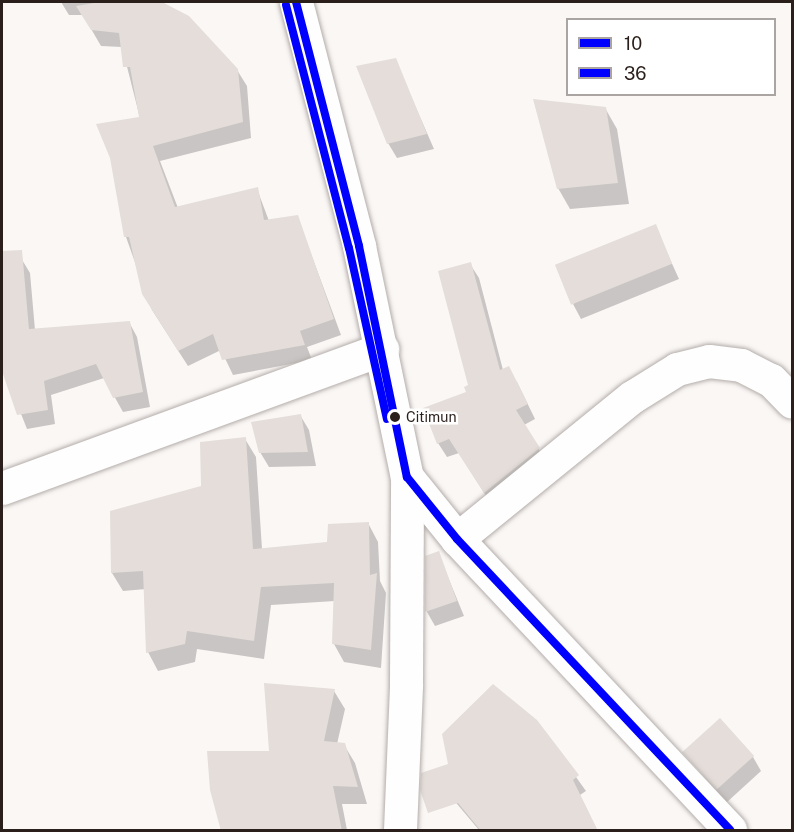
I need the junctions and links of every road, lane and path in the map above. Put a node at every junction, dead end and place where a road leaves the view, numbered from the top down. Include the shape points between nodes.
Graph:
1 (296, 2) edge
2 (382, 349) junction
3 (792, 402) edge
4 (408, 477) junction
5 (2, 488) edge
6 (458, 539) junction
7 (400, 831) edge
8 (730, 831) edge

1 - 2 street
2 - 4 street
2 - 5 street
3 - 6 street via 771,380 741,365 709,362 677,369 632,397
4 - 6 street
4 - 7 street
6 - 8 street

